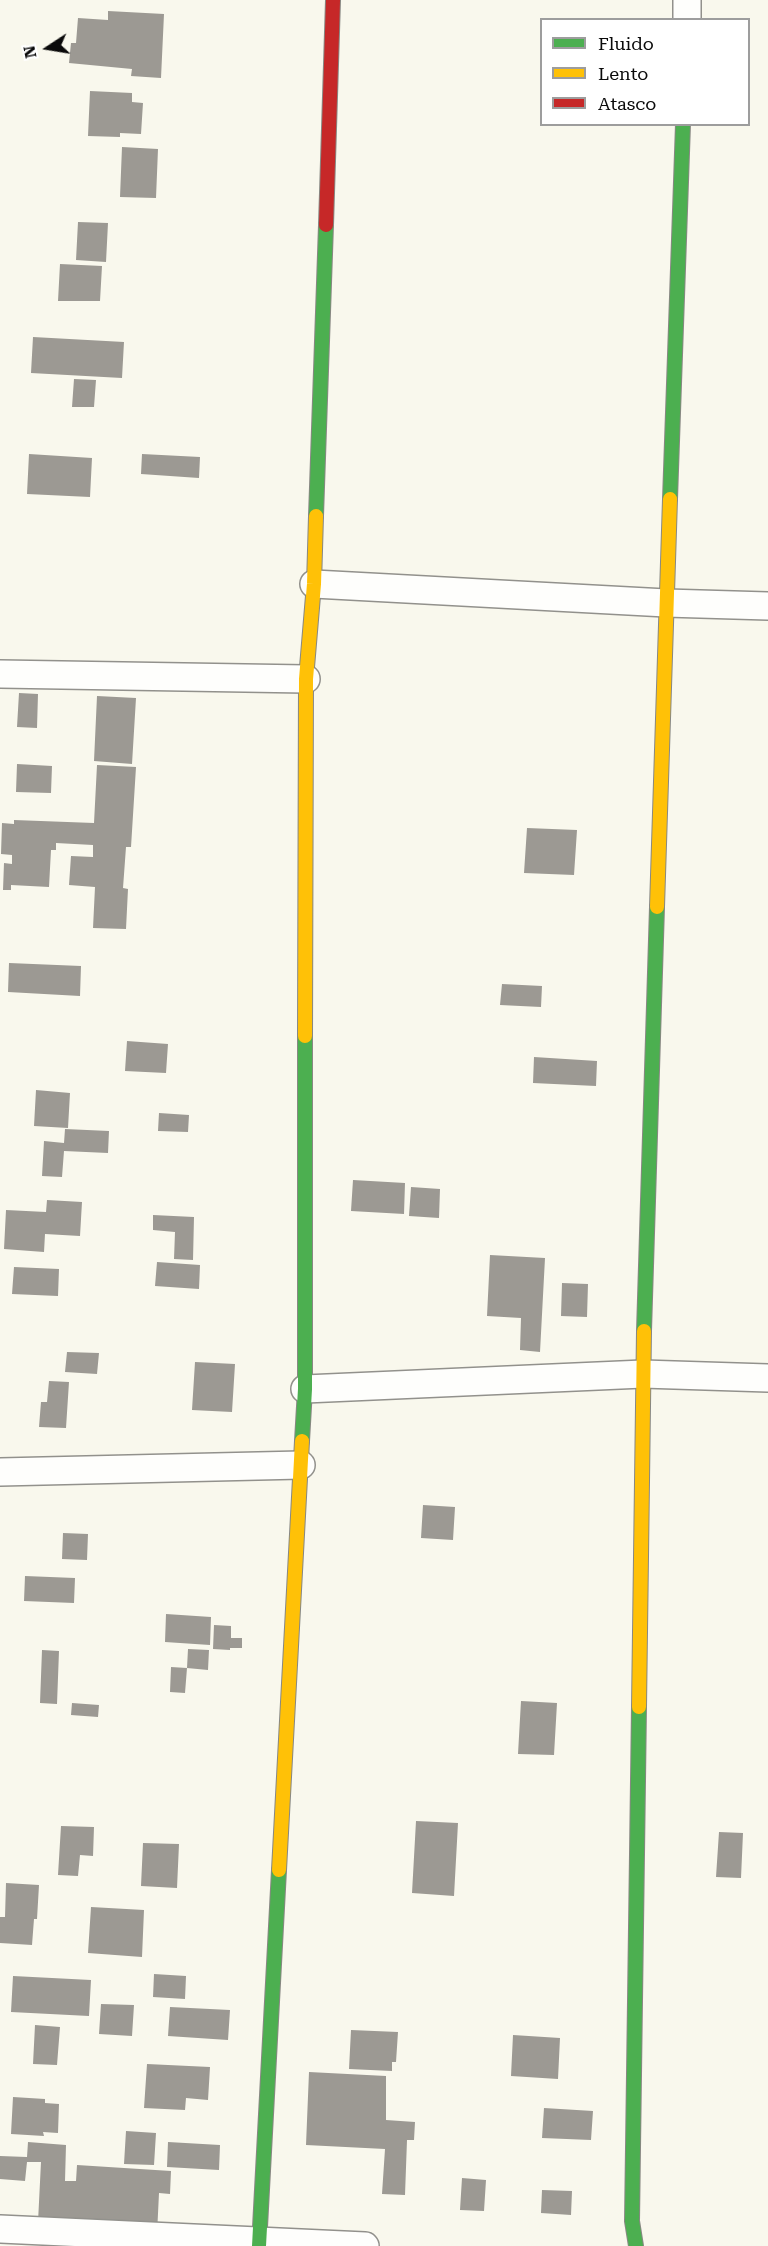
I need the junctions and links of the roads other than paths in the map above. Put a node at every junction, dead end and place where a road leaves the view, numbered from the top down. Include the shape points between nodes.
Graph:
1 (333, 0) edge
2 (687, 0) edge
3 (687, 18) edge
4 (683, 126) edge
5 (314, 584) junction
6 (666, 603) junction
7 (768, 606) edge
8 (0, 674) edge
9 (306, 679) junction
10 (643, 1374) junction
11 (768, 1378) edge
12 (305, 1389) junction
13 (301, 1465) junction
14 (0, 1472) edge
15 (0, 2229) edge
16 (259, 2244) edge
17 (365, 2246) edge
18 (636, 2246) edge

1 - 5 street
2 - 3 street
4 - 6 street
5 - 6 street
5 - 9 street
6 - 7 street
6 - 10 street
8 - 9 street
9 - 12 street
10 - 11 street
10 - 12 street
10 - 18 street via 632,2221
12 - 13 street
13 - 14 street
13 - 16 street
15 - 16 street
16 - 17 street

